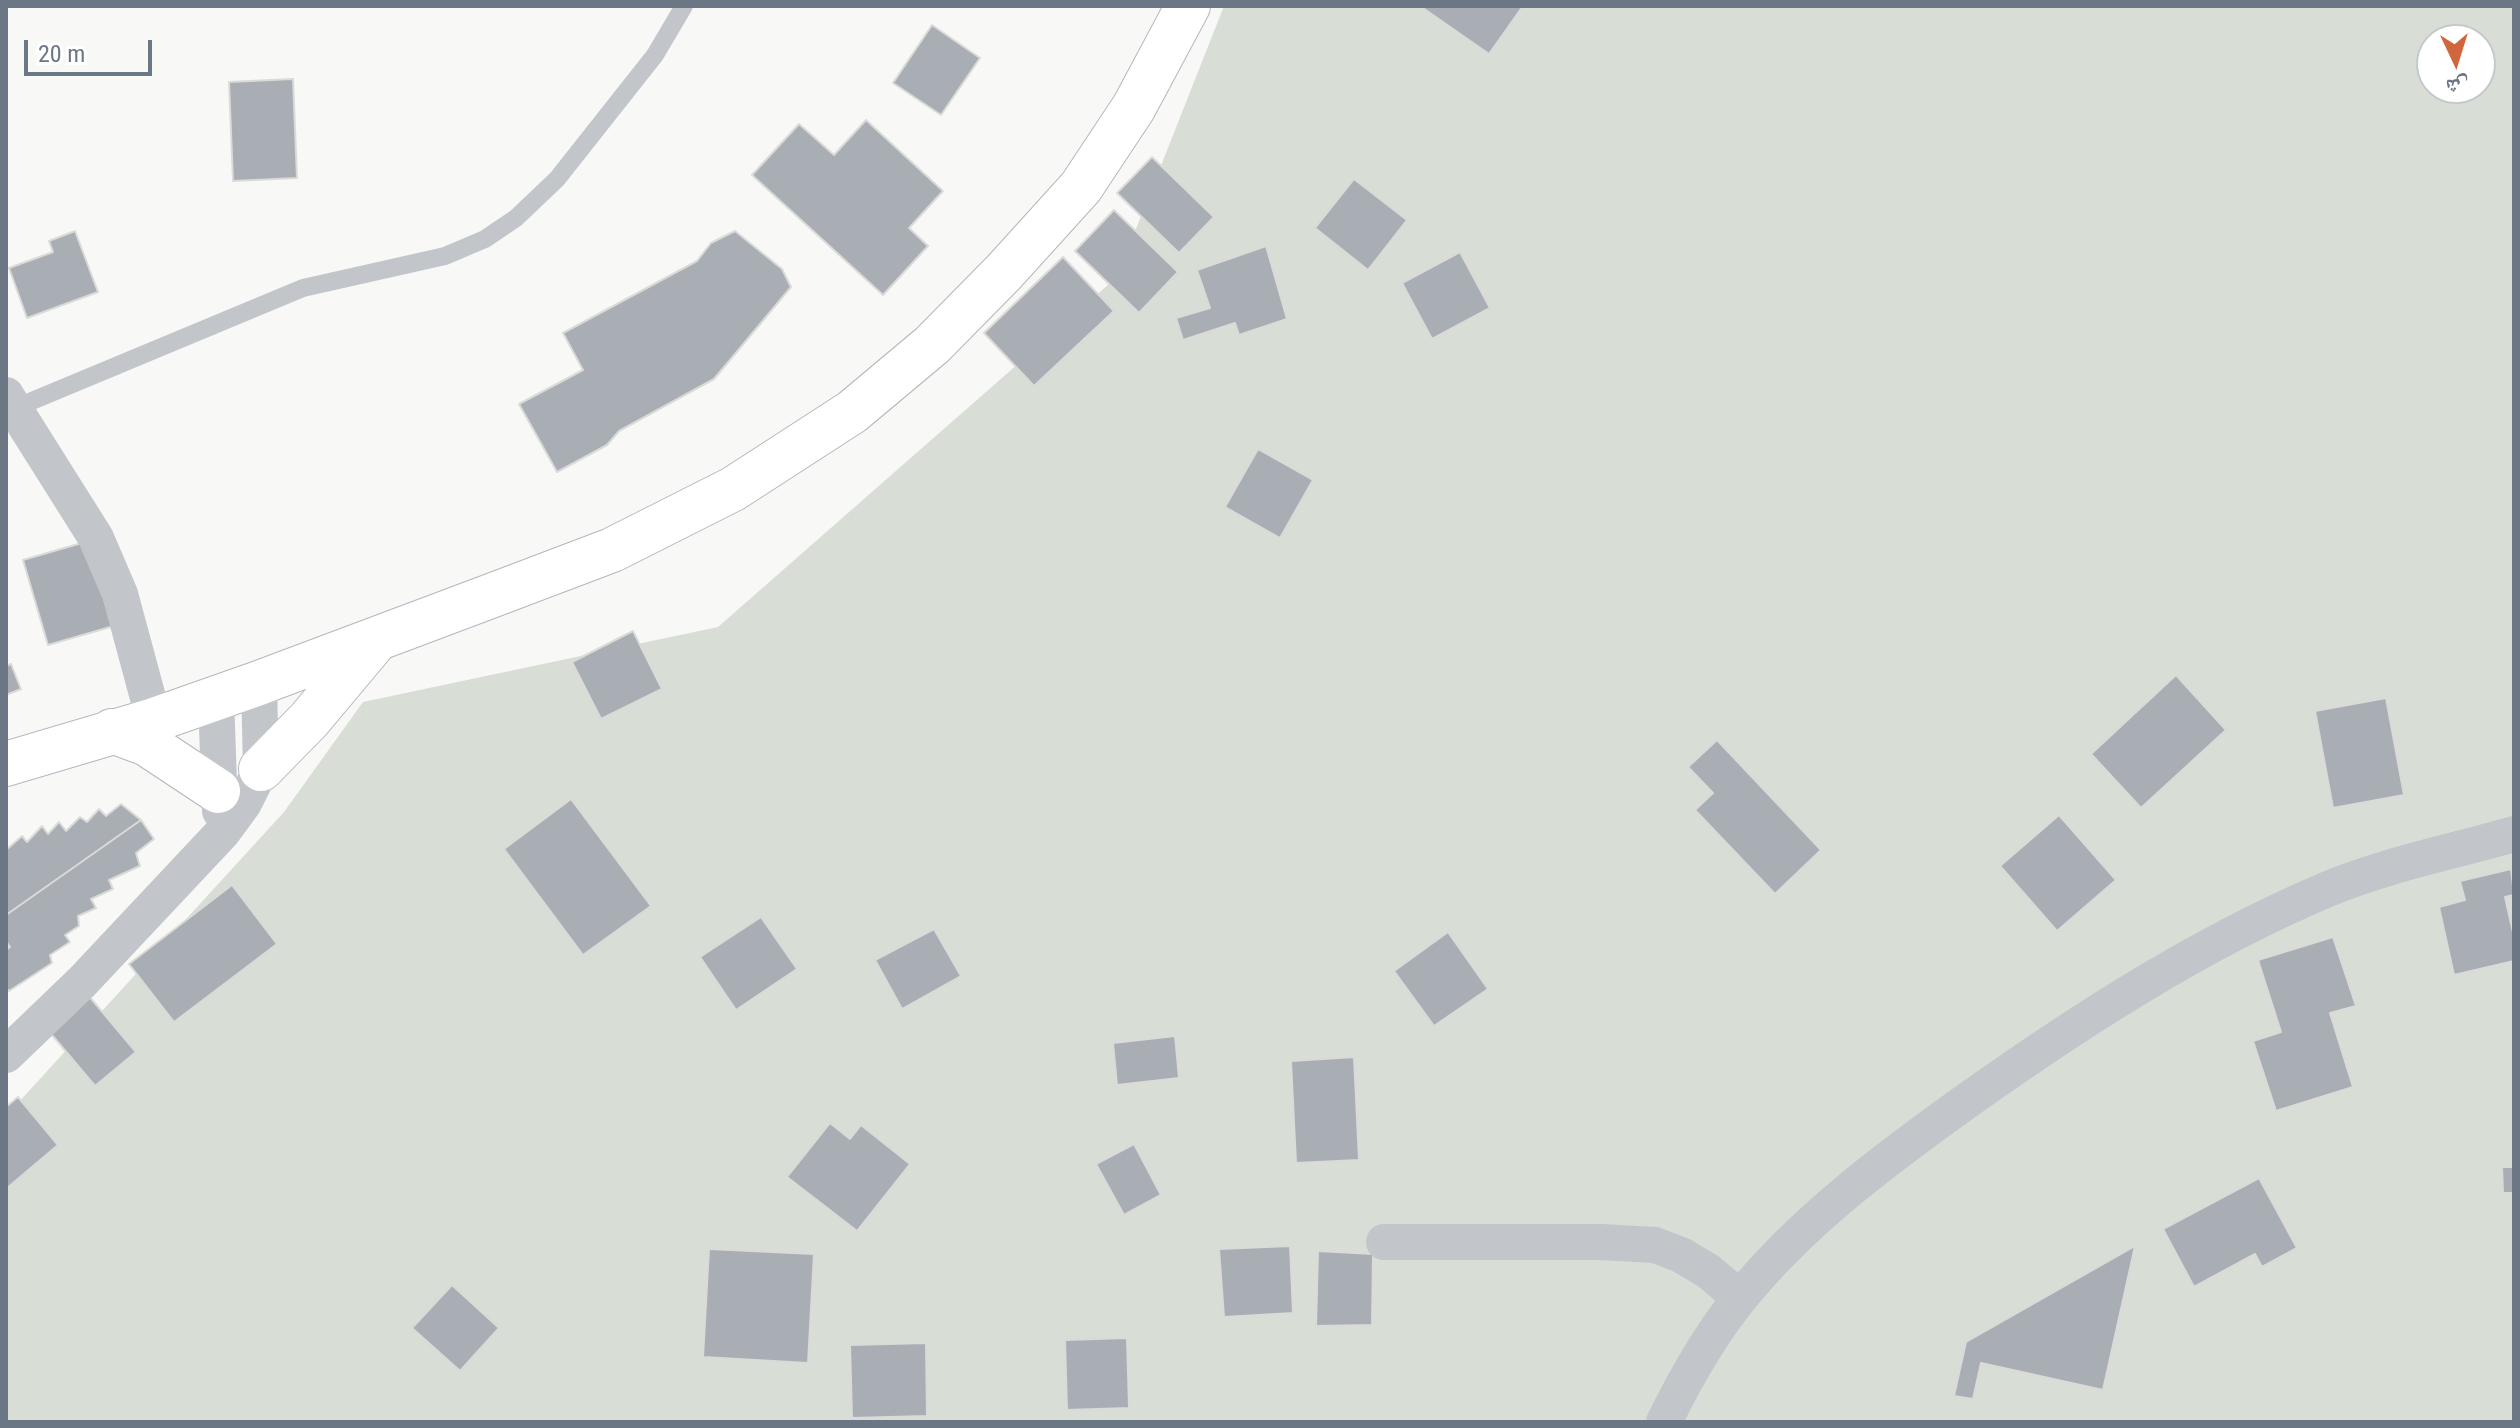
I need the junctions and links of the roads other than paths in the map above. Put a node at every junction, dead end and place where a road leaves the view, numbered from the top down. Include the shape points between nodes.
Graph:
1 (684, 6) edge
2 (1188, 6) edge
3 (11, 401) edge
4 (377, 638) junction
5 (259, 683) junction
6 (216, 698) junction
7 (154, 720) junction
8 (112, 731) junction
9 (6, 764) edge
10 (261, 769) junction
11 (220, 812) junction
12 (2514, 834) edge
13 (6, 1055) edge
14 (1384, 1242) dead end
15 (1740, 1298) junction
16 (1664, 1422) edge

1 - 3 lane via 655,55 557,179 485,239 445,256 303,288
2 - 4 street via 1134,107 1081,187 942,334 852,412 733,489 612,550
3 - 7 street via 96,538 120,594
4 - 5 street
4 - 10 street
5 - 6 street
5 - 10 street
6 - 7 street
6 - 11 street
7 - 8 street
8 - 9 street
8 - 11 street via 147,744
10 - 11 street via 244,803
11 - 13 street via 82,982
12 - 15 street via 2331,887 2249,924 2137,989 1926,1131 1789,1245
14 - 15 street via 1655,1245 1708,1271
15 - 16 street via 1702,1351

